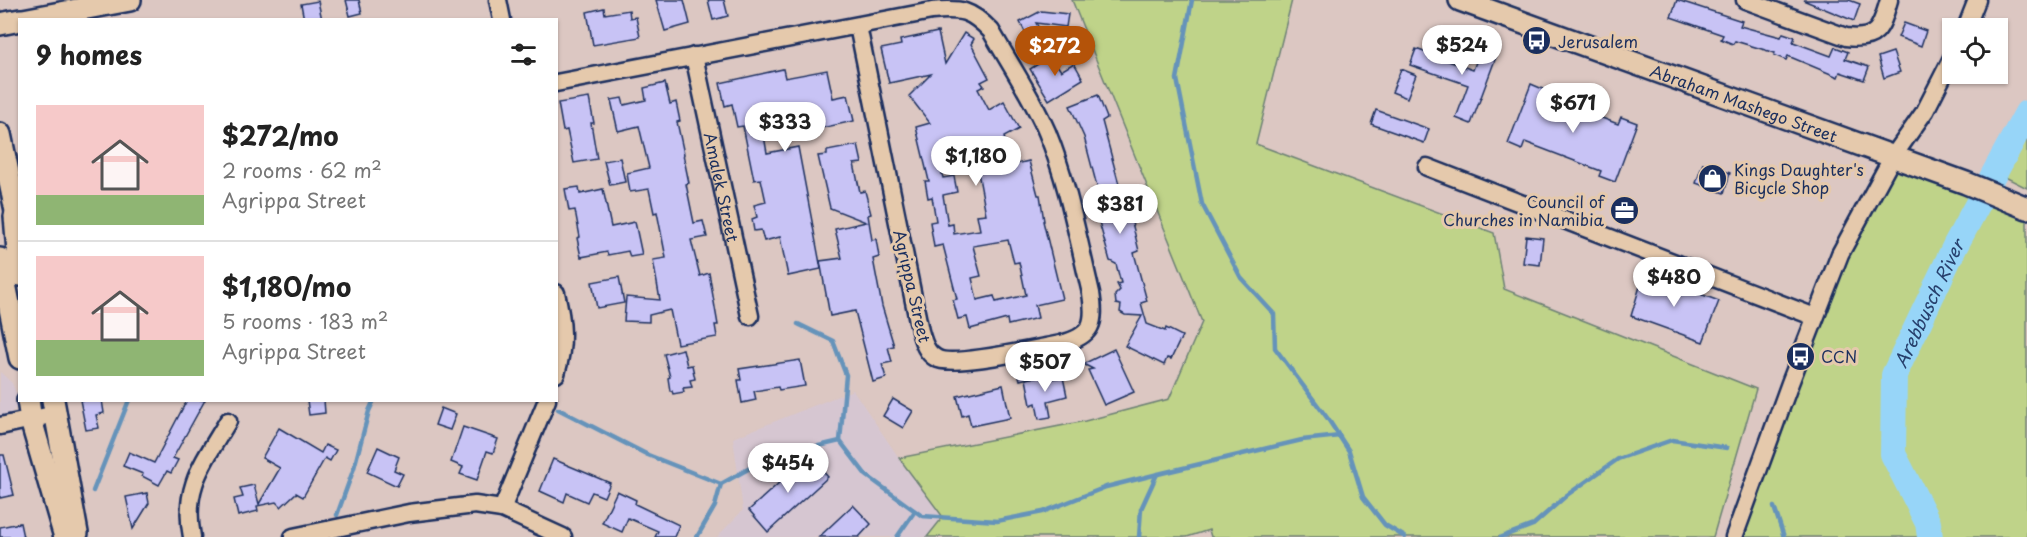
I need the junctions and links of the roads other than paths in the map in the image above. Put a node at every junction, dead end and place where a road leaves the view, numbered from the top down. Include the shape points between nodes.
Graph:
1 (130, 0) edge
2 (498, 0) edge
3 (1460, 0) edge
4 (1745, 0) edge
5 (1889, 0) edge
6 (1977, 0) edge
7 (32, 18) edge
8 (502, 18) edge
9 (1970, 18) edge
10 (18, 21) edge
11 (0, 24) edge
12 (858, 26) junction
13 (694, 56) junction
14 (1942, 78) edge
15 (558, 83) edge
16 (0, 134) edge
17 (1892, 158) junction
18 (1427, 167) dead end
19 (15, 194) edge
20 (2024, 206) edge
21 (18, 216) edge
22 (18, 243) edge
23 (0, 259) edge
24 (558, 302) edge
25 (750, 316) dead end
26 (1815, 317) junction
27 (18, 348) edge
28 (558, 366) edge
29 (546, 402) edge
30 (42, 409) edge
31 (228, 421) dead end
32 (0, 426) edge
33 (502, 509) junction
34 (65, 537) edge
35 (77, 537) edge
36 (192, 537) edge
37 (293, 537) edge
38 (563, 537) edge
39 (1734, 537) edge

1 - 7 main road
2 - 8 street
3 - 17 main road, Abraham Mashego Street
4 - 5 street via 1858,39 1876,33
6 - 9 street
10 - 11 main road
12 - 12 street, Agrippa Street via 952,9 968,13 991,31 1036,110 1057,161 1091,293 1092,323 1085,334 1060,344 960,361 943,360 928,352 920,331
12 - 13 street, Agrippa Street
13 - 15 street, Agrippa Street
13 - 25 street, Amalek Street
14 - 17 street via 1925,111
16 - 19 main road
17 - 20 main road, Abraham Mashego Street
17 - 26 street via 1847,238
18 - 26 street
19 - 21 main road
19 - 22 main road
23 - 27 main road
24 - 28 street via 563,345
26 - 39 street
29 - 33 street
30 - 32 street
30 - 34 main road
30 - 35 main road
31 - 36 street via 193,484 189,503
33 - 37 street via 488,505 443,507
33 - 38 street

